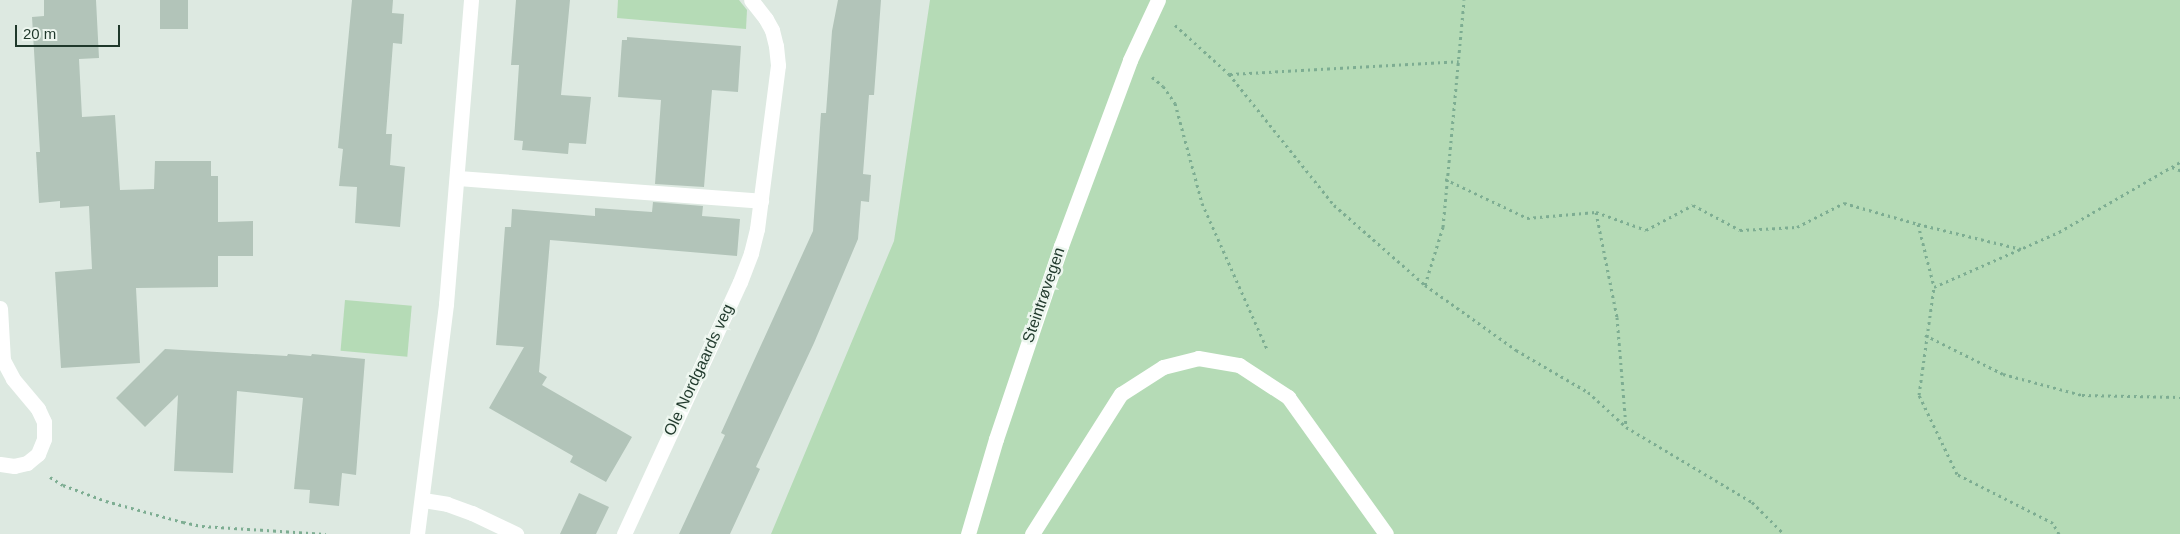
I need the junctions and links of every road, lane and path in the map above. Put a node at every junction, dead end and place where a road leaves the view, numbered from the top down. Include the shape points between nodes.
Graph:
1 (472, 0) edge
2 (751, 0) edge
3 (1464, 0) edge
4 (1156, 3) edge
5 (1130, 60) junction
6 (1459, 61) junction
7 (1230, 74) junction
8 (2180, 162) edge
9 (2171, 166) junction
10 (2180, 170) edge
11 (458, 178) junction
12 (1446, 180) junction
13 (761, 202) junction
14 (1596, 212) junction
15 (1918, 224) junction
16 (2021, 249) junction
17 (1425, 284) junction
18 (1934, 287) junction
19 (0, 308) edge
20 (1925, 335) junction
21 (1268, 353) dead end
22 (2, 363) edge
23 (2180, 397) edge
24 (1626, 427) junction
25 (27, 463) junction
26 (0, 464) edge
27 (423, 500) junction
28 (326, 534) edge
29 (417, 534) edge
30 (516, 534) edge
31 (624, 534) edge
32 (968, 534) edge
33 (1032, 534) edge
34 (1386, 534) edge
35 (1784, 534) edge
36 (2058, 534) edge

1 - 11 street
2 - 13 street, Ole Nordgaards veg via 772,30 778,65
3 - 6 path
4 - 5 street, Steintrøvegen
4 - 7 path
5 - 21 path via 1163,86 1175,104 1202,203
5 - 32 street, Steintrøvegen via 1061,246 996,439
6 - 7 path
6 - 12 path
7 - 17 path via 1334,205
8 - 9 path
9 - 10 path
9 - 16 path via 2059,232
11 - 13 street
11 - 27 street
12 - 14 path via 1527,218
12 - 17 path via 1443,226
13 - 31 street, Ole Nordgaards veg via 751,254 740,282
14 - 15 path via 1646,230 1693,205 1740,230 1798,226 1844,203
14 - 24 path via 1617,317
15 - 16 path
15 - 18 path
16 - 18 path
17 - 24 path via 1516,350 1588,392
18 - 20 path
19 - 22 street
20 - 23 path via 2003,374 2082,395
20 - 36 path via 1919,395 1957,474 2053,523
22 - 25 street via 38,409 44,422 44,439 38,454
24 - 35 path via 1752,502
25 - 26 street via 14,466
25 - 28 path via 63,485 106,501 183,522
27 - 29 street
27 - 30 street via 464,510
33 - 34 street via 1121,394 1163,367 1198,358 1240,366 1288,397

